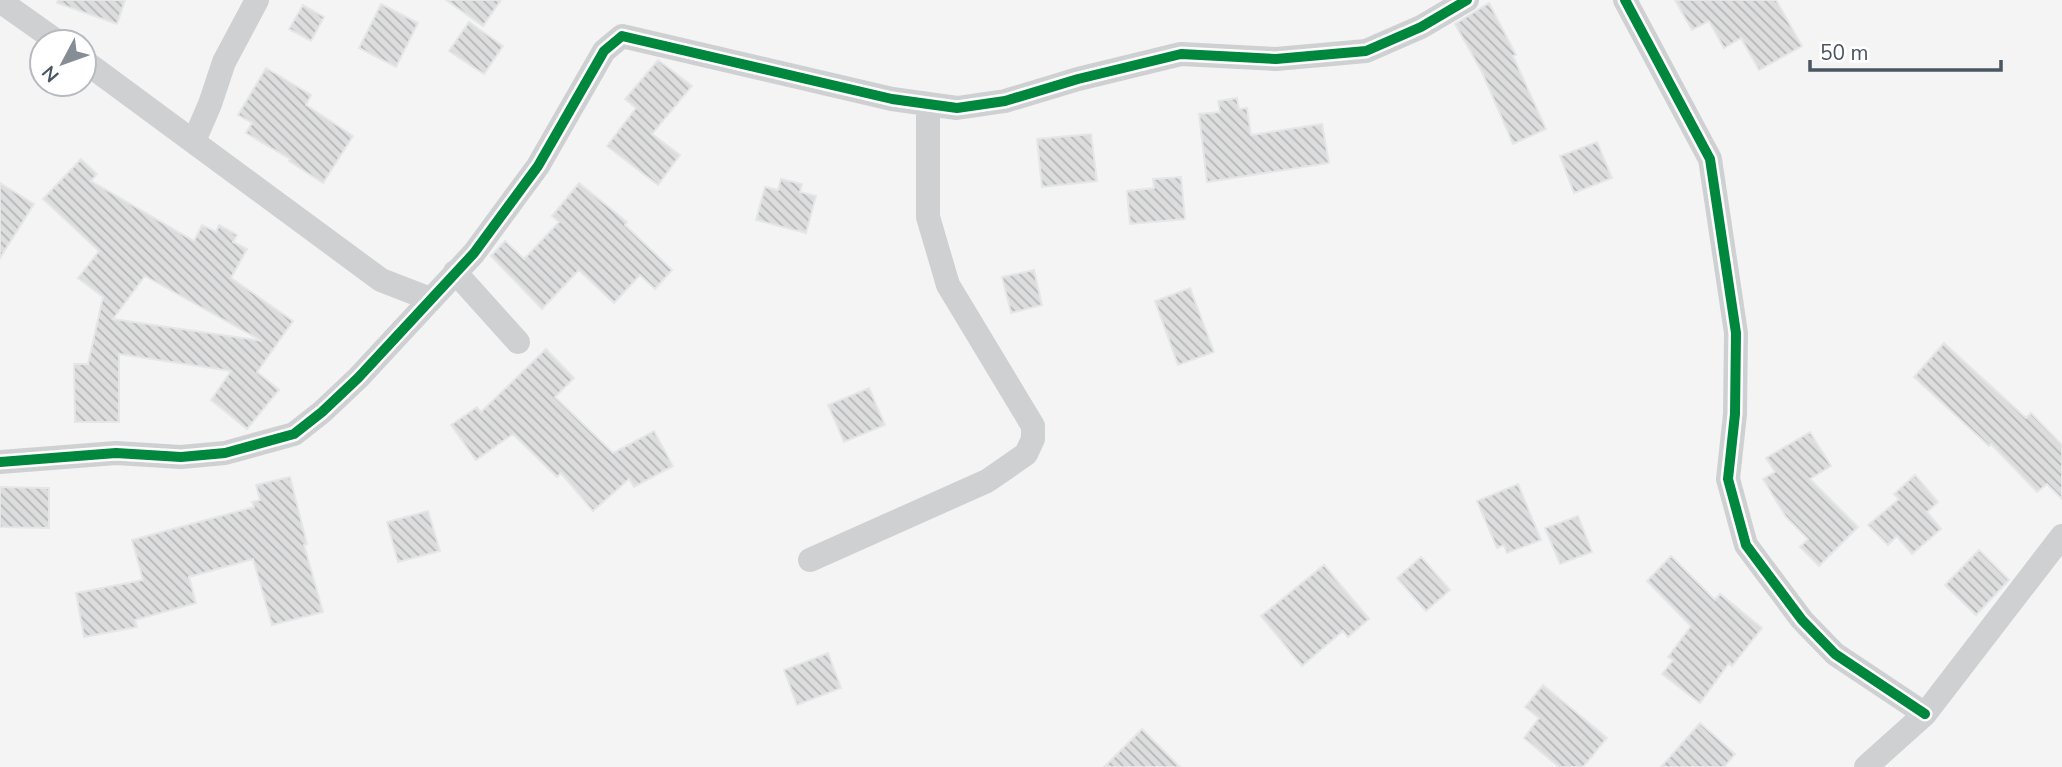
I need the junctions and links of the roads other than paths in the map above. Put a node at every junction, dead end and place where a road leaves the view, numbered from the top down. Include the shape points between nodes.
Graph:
1 (257, 0) edge
2 (1467, 0) edge
3 (1625, 0) edge
4 (0, 1) edge
5 (38, 28) edge
6 (98, 71) edge
7 (928, 104) junction
8 (194, 141) junction
9 (455, 272) junction
10 (430, 299) junction
11 (518, 342) dead end
12 (0, 462) edge
13 (2062, 536) edge
14 (810, 560) dead end
15 (1925, 714) junction
16 (1866, 767) edge

1 - 8 street via 224,62
2 - 7 street via 1366,51 1276,59 1181,54 1005,101 957,108
3 - 15 street via 1710,159 1736,333 1728,479 1746,545 1802,620 1835,654
4 - 5 street
6 - 8 street
7 - 9 street via 622,36 604,51 538,166
7 - 14 street via 928,217 948,285 1033,426 1033,439 1026,454 987,481
8 - 10 street via 381,280
9 - 10 street
9 - 11 street
10 - 12 street via 358,378 293,434 225,453 181,457 116,453
13 - 15 street
15 - 16 street

